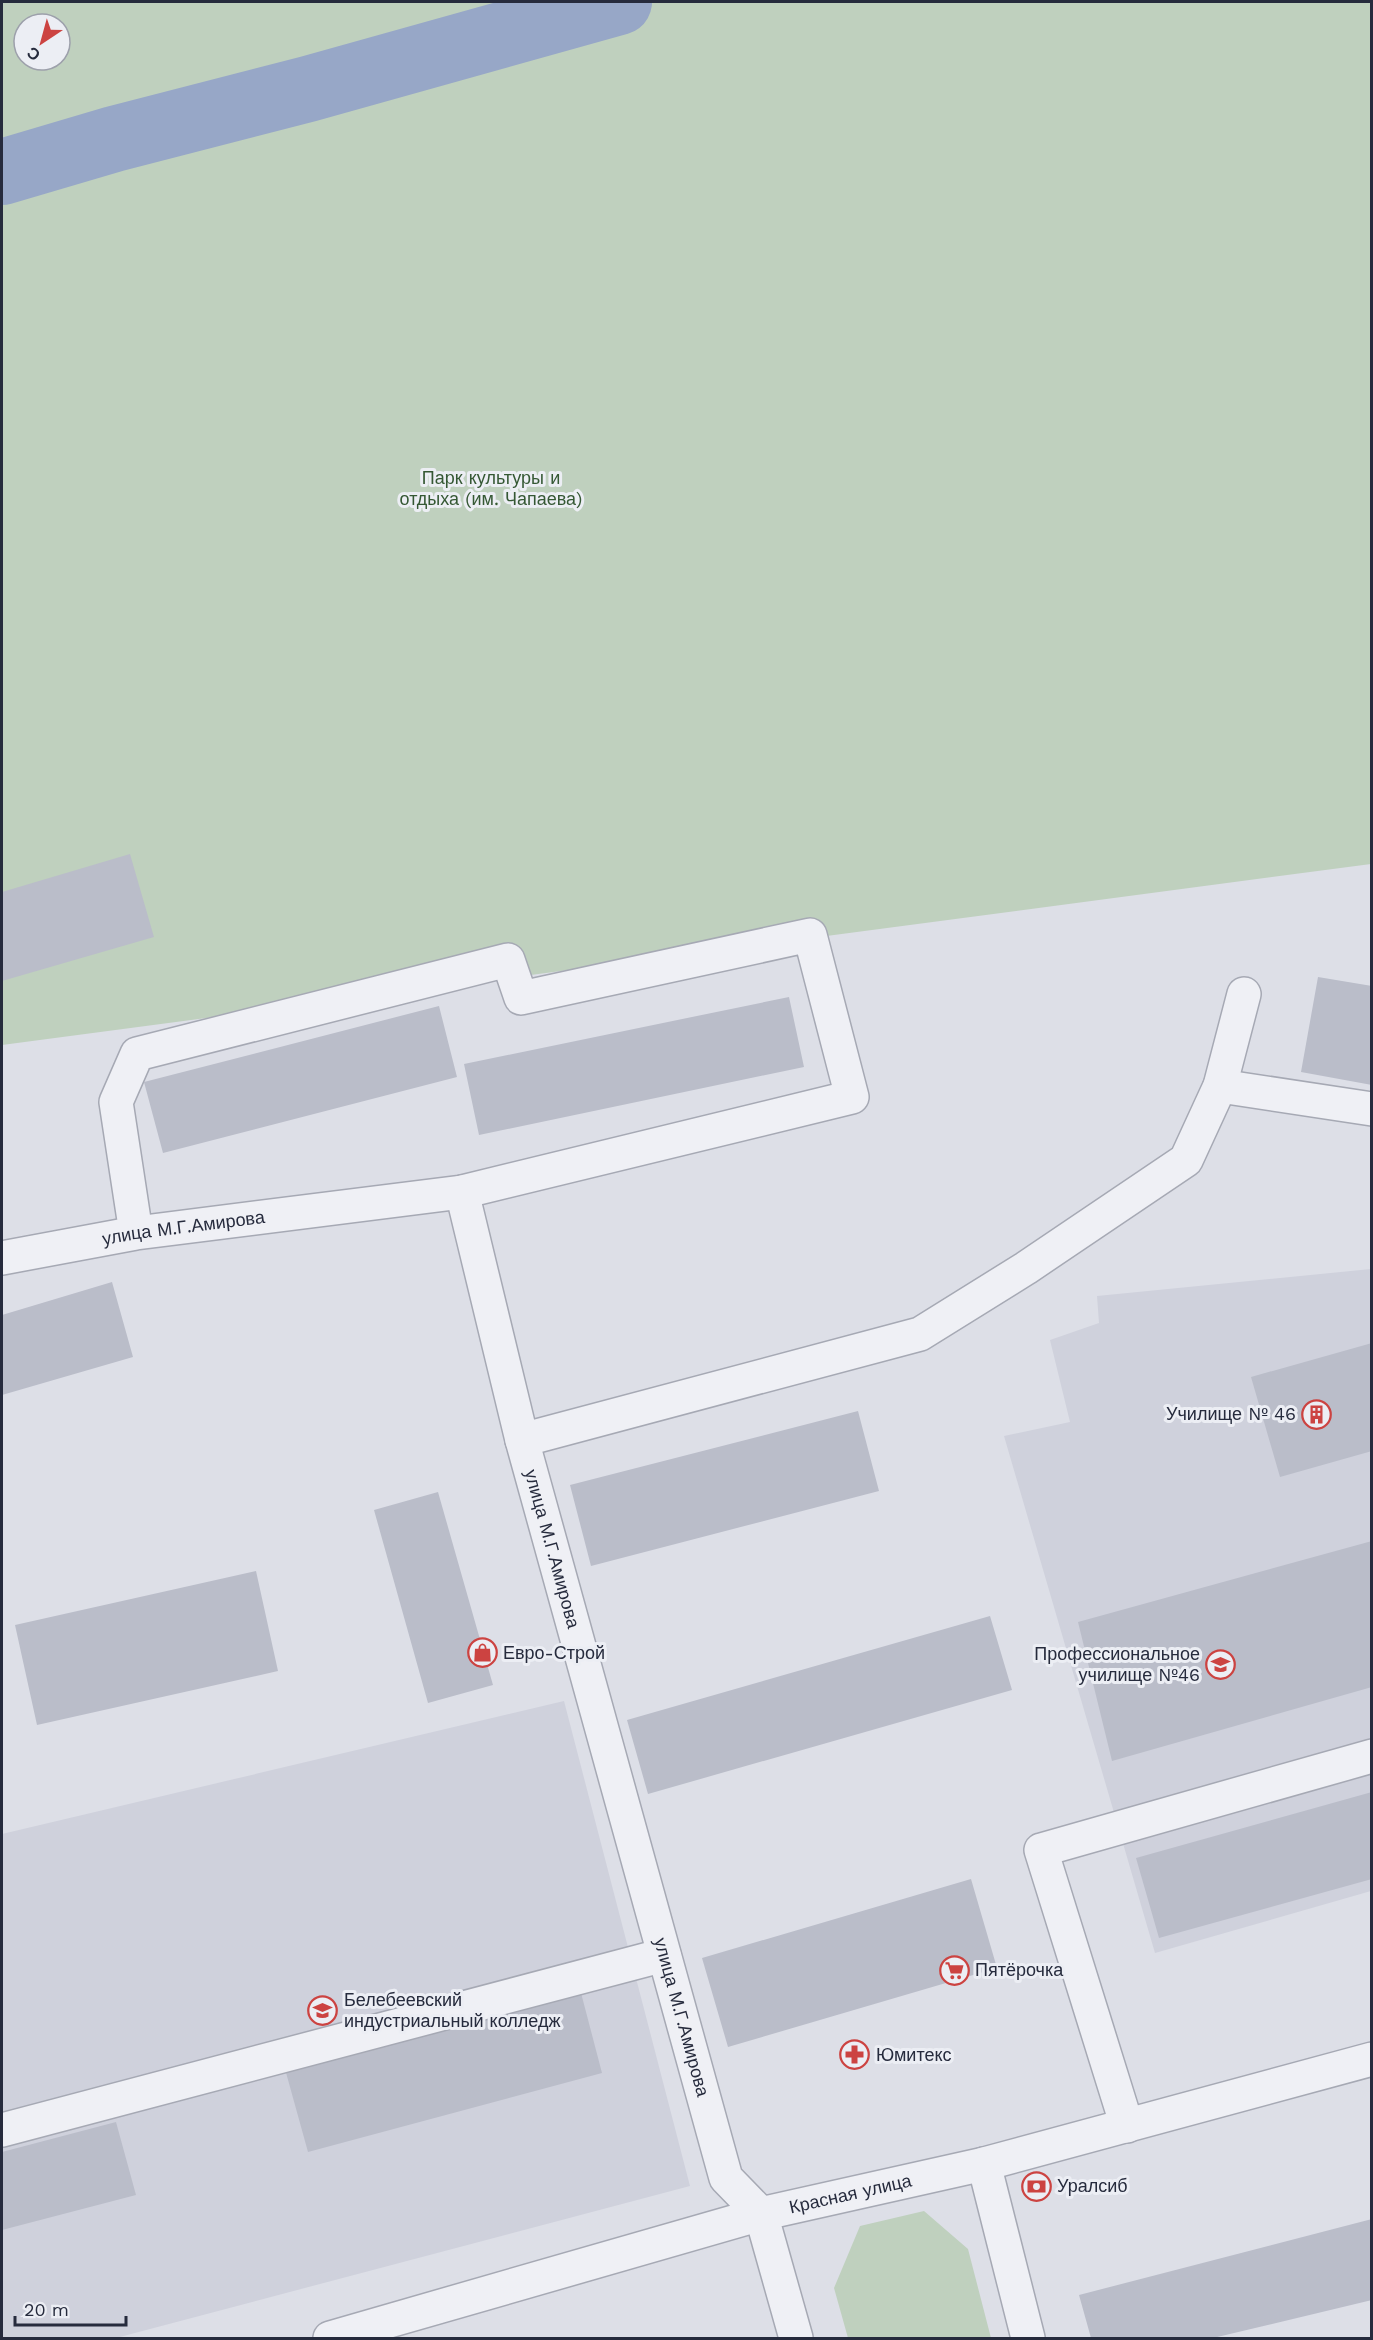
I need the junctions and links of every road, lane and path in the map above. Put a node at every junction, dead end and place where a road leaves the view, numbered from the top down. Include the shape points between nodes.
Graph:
1 (1244, 994) dead end
2 (1220, 1086) junction
3 (1371, 1108) edge
4 (462, 1192) junction
5 (136, 1233) junction
6 (2, 1258) edge
7 (522, 1440) junction
8 (1371, 1756) edge
9 (664, 1955) junction
10 (1371, 2059) edge
11 (1127, 2126) junction
12 (2, 2130) edge
13 (984, 2164) junction
14 (761, 2214) junction
15 (330, 2338) edge
16 (796, 2338) edge
17 (1028, 2338) edge

1 - 2 street
2 - 3 street
2 - 7 street via 1186,1160 920,1334
4 - 5 street, улица М.Г.Амирова
4 - 5 street via 852,1097 810,934 521,998 508,960 137,1054 116,1101
4 - 7 street, улица М.Г.Амирова
5 - 6 street, улица М.Г.Амирова
7 - 9 street, улица М.Г.Амирова
8 - 11 street via 1041,1850
9 - 12 street
9 - 14 street, улица М.Г.Амирова via 726,2178
10 - 11 street, Красная улица
11 - 13 street, Красная улица
13 - 14 street, Красная улица
13 - 17 street
14 - 15 street, Красная улица
14 - 16 street, улица М.Г.Амирова

